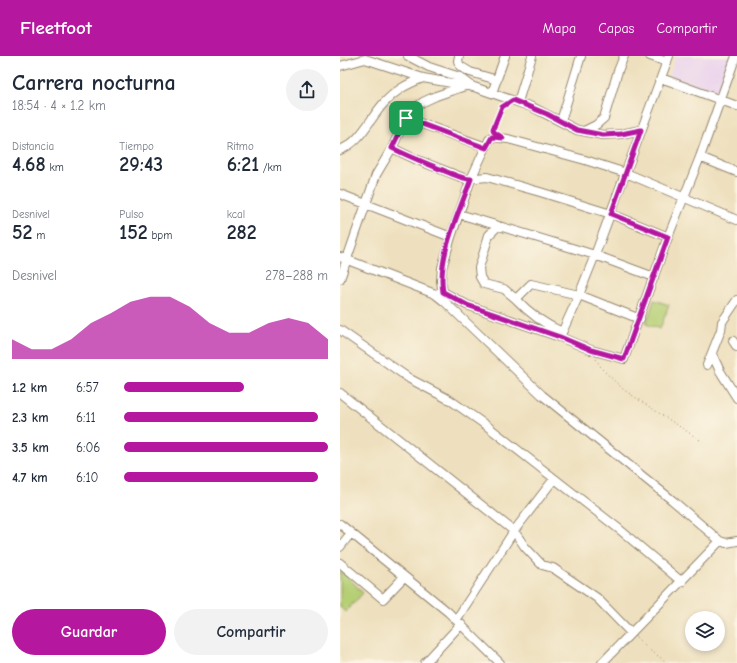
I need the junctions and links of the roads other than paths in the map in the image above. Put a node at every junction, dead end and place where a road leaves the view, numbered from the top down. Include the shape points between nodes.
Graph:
1 (350, 56) edge
2 (409, 56) edge
3 (459, 56) edge
4 (505, 56) edge
5 (532, 56) edge
6 (581, 56) edge
7 (624, 56) edge
8 (650, 56) edge
9 (736, 56) edge
10 (365, 59) junction
11 (668, 59) edge
12 (340, 66) edge
13 (423, 78) junction
14 (661, 78) junction
15 (497, 80) junction
16 (470, 86) junction
17 (492, 93) junction
18 (721, 100) junction
19 (515, 101) junction
20 (737, 106) edge
21 (406, 118) junction
22 (561, 121) junction
23 (641, 130) junction
24 (584, 132) junction
25 (352, 142) junction
26 (340, 146) edge
27 (392, 148) junction
28 (486, 148) junction
29 (340, 150) edge
30 (700, 157) junction
31 (737, 172) edge
32 (626, 173) junction
33 (471, 179) junction
34 (340, 194) edge
35 (684, 197) junction
36 (366, 204) junction
37 (459, 214) junction
38 (611, 214) junction
39 (737, 220) edge
40 (498, 226) junction
41 (450, 236) junction
42 (668, 237) junction
43 (595, 255) junction
44 (344, 258) edge
45 (654, 277) junction
46 (340, 279) edge
47 (439, 293) junction
48 (579, 295) junction
49 (516, 299) junction
50 (737, 300) edge
51 (640, 319) junction
52 (340, 330) edge
53 (561, 335) junction
54 (712, 354) junction
55 (707, 365) dead end
56 (340, 393) edge
57 (737, 398) edge
58 (554, 479) junction
59 (340, 524) edge
60 (514, 531) junction
61 (351, 533) junction
62 (720, 541) junction
63 (737, 541) edge
64 (340, 547) edge
65 (340, 563) edge
66 (404, 577) junction
67 (682, 582) junction
68 (458, 622) junction
69 (631, 632) junction
70 (425, 663) edge
71 (500, 663) edge
72 (602, 663) edge

1 - 10 street
2 - 16 street via 429,67 460,77
3 - 15 street via 460,66 470,72
4 - 15 street
5 - 19 street
6 - 22 street
7 - 24 street via 604,118
8 - 11 street
9 - 18 street
10 - 12 street
10 - 13 street
11 - 14 street
13 - 16 street
13 - 25 street via 406,84 395,92
14 - 18 street
14 - 23 street
15 - 17 street
16 - 17 street
16 - 21 street via 422,102
17 - 19 street
18 - 20 street
18 - 30 street
19 - 22 street
21 - 27 street
21 - 28 street
22 - 24 street
23 - 24 street via 603,135
23 - 32 street
25 - 26 street
25 - 29 street
27 - 33 street
27 - 36 street via 376,175
28 - 32 street via 492,137 503,138
28 - 33 street
30 - 31 street
30 - 35 street
32 - 35 street
32 - 38 street
33 - 37 street
33 - 38 street via 487,177
34 - 36 street
35 - 39 street
35 - 42 street
36 - 41 street
36 - 44 street
37 - 40 street
37 - 41 street
38 - 42 street
38 - 43 street
40 - 43 street
40 - 49 street via 489,235 479,268 480,277 484,284 504,289
41 - 47 street
42 - 45 street
43 - 45 street
43 - 48 street
44 - 46 street
44 - 47 street
45 - 51 street
47 - 53 street via 467,305
47 - 62 street via 445,302 542,395
48 - 49 street via 531,284
48 - 51 street
48 - 53 street
49 - 53 street via 527,311
50 - 54 street via 722,322
51 - 53 street via 624,359 591,350
52 - 58 street via 410,379 450,400
54 - 55 street
54 - 57 street
56 - 60 street
58 - 60 street
58 - 67 street via 620,529
59 - 61 street
60 - 68 street
60 - 69 street via 542,565 553,568 598,598
61 - 64 street
61 - 66 street
62 - 63 street via 726,544
62 - 67 street
65 - 66 street via 383,599
66 - 68 street
67 - 69 street
68 - 70 street
68 - 71 street
69 - 72 street

